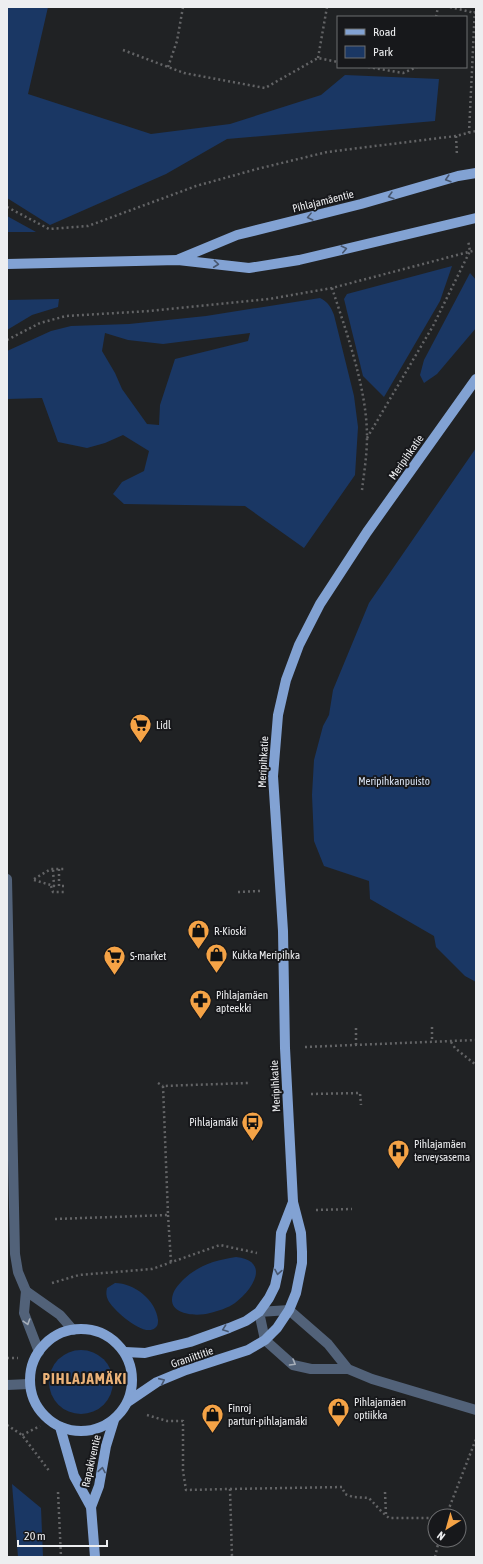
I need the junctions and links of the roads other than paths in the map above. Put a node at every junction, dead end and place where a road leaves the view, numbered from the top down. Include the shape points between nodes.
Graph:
1 (476, 173) edge
2 (476, 218) edge
3 (178, 260) junction
4 (7, 264) edge
5 (476, 380) edge
6 (7, 879) edge
7 (293, 1202) junction
8 (26, 1291) junction
9 (289, 1310) junction
10 (259, 1312) junction
11 (73, 1330) junction
12 (265, 1340) junction
13 (39, 1352) junction
14 (125, 1352) junction
15 (348, 1369) junction
16 (29, 1384) junction
17 (7, 1385) edge
18 (128, 1401) junction
19 (476, 1410) edge
20 (114, 1420) junction
21 (60, 1427) junction
22 (91, 1507) junction
23 (95, 1557) edge

1 -> 3 main road, Pihlajamäentie via 237,235
3 -> 2 main road, Pihlajamäentie via 249,268 299,260
3 - 4 main road, Pihlajamäentie
5 - 7 main road, Meripihkatie via 320,604 299,645 286,680 278,715 273,776 283,931 285,1048
6 - 8 street via 15,1254 18,1272
7 - 9 main road, Meripihkatie via 301,1233 302,1263 296,1293
7 -> 10 main road, Meripihkatie via 281,1233 275,1286
8 - 11 street via 60,1315
8 -> 13 street via 24,1313
9 - 10 street, Graniittitie
9 - 12 main road, Meripihkatie
9 - 15 street via 328,1344
10 - 12 street
10 -> 14 main road, Graniittitie via 246,1321 190,1342 145,1353
11 - 13 main road via 48,1341
11 - 14 main road via 96,1331 113,1340
12 -> 15 street via 293,1365 311,1369
18 -> 12 main road, Graniittitie via 157,1382 248,1350
13 - 16 main road via 31,1370
14 - 18 main road via 131,1367 133,1387
15 - 19 street via 372,1379
16 - 17 street
16 - 21 main road via 39,1410
18 - 20 main road
20 - 21 main road via 93,1430 74,1431
22 -> 20 main road, Rapakiventie via 99,1486 106,1446
21 - 22 main road, Rapakiventie via 74,1476
22 - 23 main road, Rapakiventie

